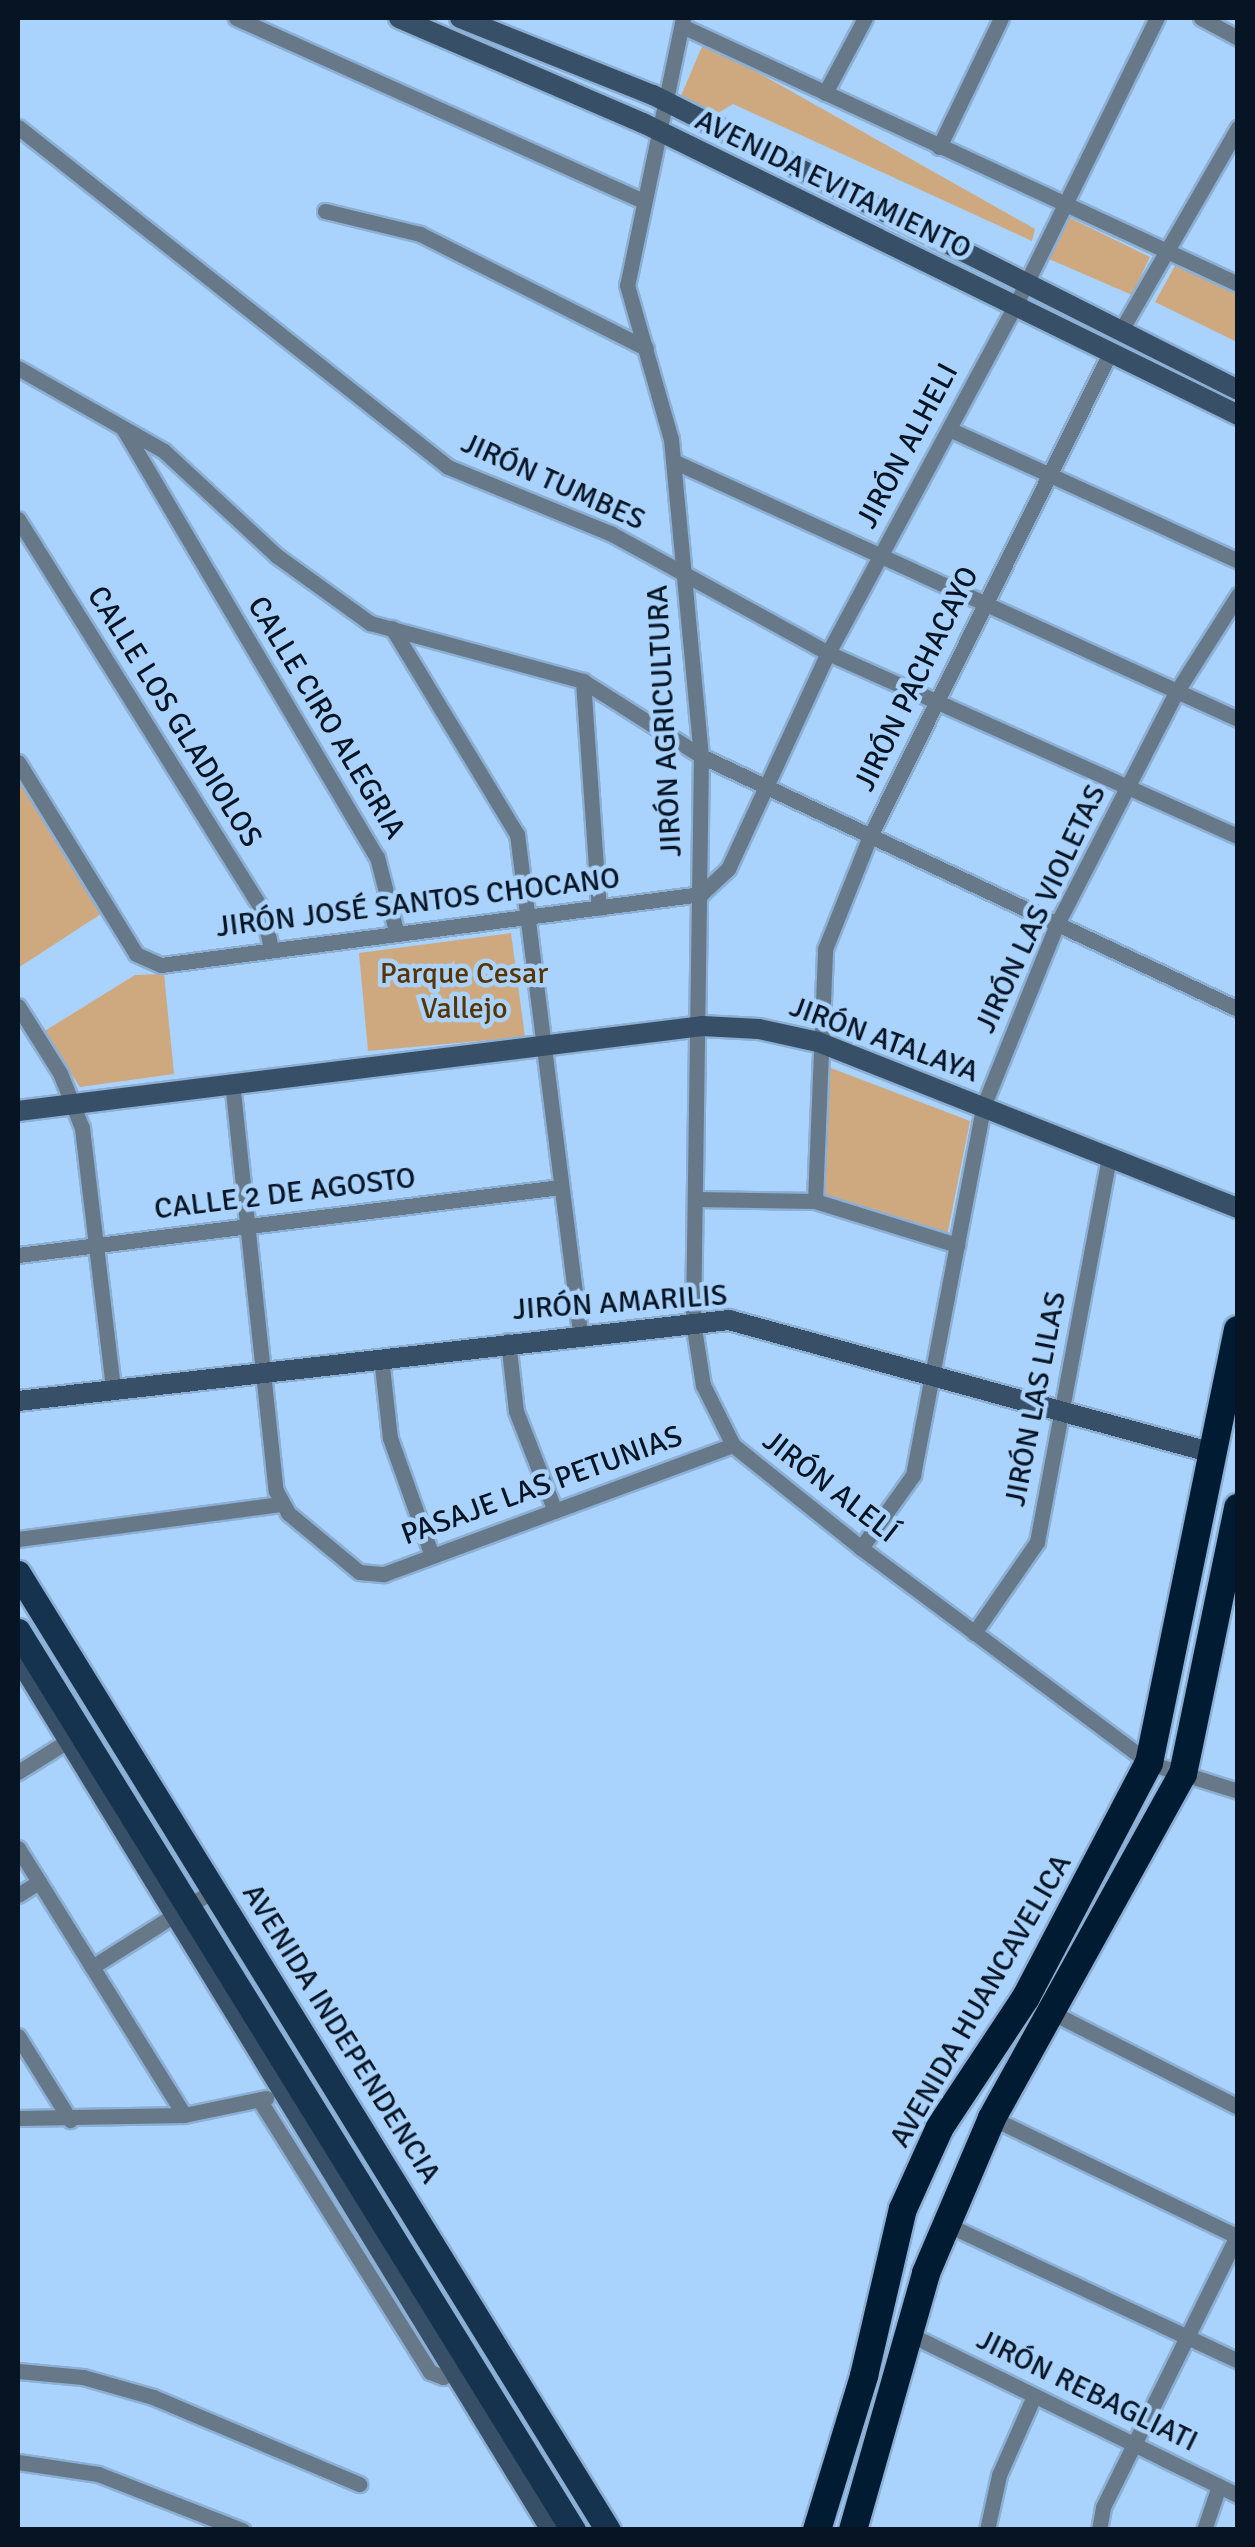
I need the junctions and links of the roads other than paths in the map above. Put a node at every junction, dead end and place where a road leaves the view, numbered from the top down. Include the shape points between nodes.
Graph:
1 (236, 18) edge
2 (399, 18) edge
3 (460, 18) edge
4 (865, 18) edge
5 (1001, 18) edge
6 (1157, 18) edge
7 (1201, 18) edge
8 (683, 22) edge
9 (1238, 38) edge
10 (825, 94) junction
11 (666, 103) junction
12 (18, 127) edge
13 (1238, 128) edge
14 (658, 132) junction
15 (939, 147) junction
16 (643, 201) junction
17 (1064, 206) junction
18 (325, 211) dead end
19 (1166, 252) junction
20 (1238, 284) edge
21 (1024, 287) junction
22 (1014, 308) junction
23 (1120, 332) junction
24 (646, 348) junction
25 (1108, 355) junction
26 (18, 368) edge
27 (1238, 390) edge
28 (1238, 415) edge
29 (122, 426) junction
30 (949, 429) junction
31 (673, 461) junction
32 (1049, 475) junction
33 (18, 519) edge
34 (880, 556) junction
35 (1238, 561) edge
36 (684, 576) junction
37 (1238, 595) edge
38 (986, 604) junction
39 (392, 628) junction
40 (828, 652) junction
41 (582, 681) junction
42 (1177, 691) junction
43 (937, 702) junction
44 (1238, 719) edge
45 (701, 756) junction
46 (18, 762) edge
47 (1128, 787) junction
48 (768, 788) junction
49 (870, 836) junction
50 (1238, 836) edge
51 (701, 894) junction
52 (600, 907) junction
53 (527, 916) junction
54 (1057, 924) junction
55 (396, 932) junction
56 (272, 948) junction
57 (18, 1006) edge
58 (1238, 1009) edge
59 (702, 1026) junction
60 (818, 1042) junction
61 (542, 1045) junction
62 (232, 1082) junction
63 (72, 1102) junction
64 (982, 1107) junction
65 (18, 1112) edge
66 (1109, 1157) junction
67 (560, 1187) junction
68 (696, 1199) junction
69 (815, 1201) junction
70 (1238, 1208) edge
71 (248, 1226) junction
72 (956, 1245) junction
73 (96, 1246) junction
74 (18, 1255) edge
75 (693, 1322) junction
76 (1238, 1330) edge
77 (580, 1332) junction
78 (508, 1341) junction
79 (381, 1357) junction
80 (265, 1371) junction
81 (932, 1376) junction
82 (113, 1389) junction
83 (18, 1401) edge
84 (1062, 1411) junction
85 (733, 1446) junction
86 (1214, 1453) junction
87 (281, 1504) junction
88 (1238, 1508) edge
89 (556, 1511) junction
90 (18, 1539) edge
91 (861, 1548) junction
92 (1234, 1550) edge
93 (432, 1556) junction
94 (18, 1572) edge
95 (974, 1633) junction
96 (20, 1648) edge
97 (75, 1736) junction
98 (1149, 1763) junction
99 (18, 1772) edge
100 (1183, 1774) junction
101 (1238, 1791) edge
102 (18, 1848) edge
103 (1088, 1881) junction
104 (39, 1882) junction
105 (214, 1890) junction
106 (18, 1895) edge
107 (1116, 1898) junction
108 (180, 1911) junction
109 (92, 1967) junction
110 (1026, 1997) junction
111 (1052, 2013) junction
112 (18, 2036) edge
113 (322, 2066) junction
114 (290, 2086) junction
115 (260, 2101) junction
116 (1238, 2107) edge
117 (184, 2115) junction
118 (18, 2118) edge
119 (992, 2118) junction
120 (70, 2120) junction
121 (946, 2224) junction
122 (1237, 2236) edge
123 (913, 2336) junction
124 (1186, 2337) junction
125 (1238, 2361) edge
126 (455, 2370) junction
127 (18, 2372) edge
128 (858, 2392) junction
129 (1034, 2396) junction
130 (893, 2400) junction
131 (1134, 2443) junction
132 (18, 2462) edge
133 (359, 2484) dead end
134 (1219, 2486) junction
135 (1238, 2496) edge
136 (242, 2530) edge
137 (551, 2530) edge
138 (573, 2530) edge
139 (608, 2530) edge
140 (817, 2530) edge
141 (853, 2530) edge
142 (987, 2530) edge
143 (1099, 2530) edge
144 (1204, 2530) edge

1 - 16 street
2 - 14 street, AVENIDA EVITAMIENTO
3 - 11 street, AVENIDA EVITAMIENTO
4 - 10 street
5 - 15 street
6 - 17 street, JIRÓN ALHELI
7 - 9 street
8 - 10 street
8 - 11 street, JIRÓN AGRICULTURA
10 - 15 street
11 - 14 street, JIRÓN AGRICULTURA
11 - 21 street, AVENIDA EVITAMIENTO
12 - 36 street, JIRÓN TUMBES via 448,467 610,533
13 - 19 street
14 - 16 street, JIRÓN AGRICULTURA
14 - 22 street, AVENIDA EVITAMIENTO
15 - 17 street
16 - 24 street, JIRÓN AGRICULTURA via 627,285
17 - 19 street
17 - 21 street, JIRÓN ALHELI
18 - 24 street via 420,234
19 - 20 street
19 - 23 street
21 - 22 street, JIRÓN ALHELI
21 - 23 street, AVENIDA EVITAMIENTO
22 - 25 street, AVENIDA EVITAMIENTO
22 - 30 street, JIRÓN ALHELI
23 - 27 street, AVENIDA EVITAMIENTO
24 - 31 street, JIRÓN AGRICULTURA
25 - 28 street, AVENIDA EVITAMIENTO
25 - 32 street, JIRÓN PACHACAYO
26 - 29 street
29 - 39 street via 164,451 277,556 370,623
29 - 55 street, CALLE CIRO ALEGRIA via 377,857
30 - 32 street
30 - 34 street, JIRÓN ALHELI
31 - 34 street
31 - 36 street, JIRÓN AGRICULTURA
32 - 35 street
32 - 38 street, JIRÓN PACHACAYO
33 - 56 street, CALLE LOS GLADIOLOS via 263,911
34 - 38 street
34 - 40 street, JIRÓN ALHELI
36 - 40 street, JIRÓN TUMBES
36 - 45 street, JIRÓN AGRICULTURA
37 - 42 street, JIRÓN LAS VIOLETAS
38 - 42 street
38 - 43 street, JIRÓN PACHACAYO
39 - 41 street
39 - 53 street via 517,834
40 - 43 street, JIRÓN TUMBES
40 - 48 street, JIRÓN ALHELI
41 - 45 street
41 - 52 street
42 - 44 street
42 - 47 street, JIRÓN LAS VIOLETAS
43 - 47 street, JIRÓN TUMBES
43 - 49 street, JIRÓN PACHACAYO
45 - 48 street
45 - 51 street, JIRÓN AGRICULTURA
46 - 56 street, JIRÓN JOSÉ SANTOS CHOCANO via 143,960 161,965
47 - 50 street, JIRÓN TUMBES
47 - 54 street, JIRÓN LAS VIOLETAS
48 - 49 street
48 - 51 street, JIRÓN ALHELI via 728,869
49 - 54 street
49 - 60 street, JIRÓN PACHACAYO via 825,949
51 - 52 street, JIRÓN JOSÉ SANTOS CHOCANO
51 - 59 street, JIRÓN ALELÍ
52 - 53 street, JIRÓN JOSÉ SANTOS CHOCANO
53 - 55 street, JIRÓN JOSÉ SANTOS CHOCANO
53 - 61 street
54 - 58 street
54 - 64 street, JIRÓN LAS VIOLETAS
55 - 56 street, JIRÓN JOSÉ SANTOS CHOCANO
57 - 63 street
59 - 60 street, JIRÓN ATALAYA
59 - 61 street, JIRÓN ATALAYA
59 - 68 street, JIRÓN ALELÍ
60 - 64 street, JIRÓN ATALAYA
60 - 69 street, JIRÓN PACHACAYO
61 - 62 street, JIRÓN ATALAYA
61 - 67 street
62 - 63 street, JIRÓN ATALAYA
62 - 71 street
63 - 65 street, JIRÓN ATALAYA
63 - 73 street via 82,1128
64 - 66 street, JIRÓN ATALAYA
64 - 72 street, JIRÓN LAS VIOLETAS
66 - 70 street, JIRÓN ATALAYA
66 - 84 street, JIRÓN LAS LILAS
67 - 71 street, CALLE 2 DE AGOSTO
67 - 77 street
68 - 69 street
68 - 75 street, JIRÓN ALELÍ
69 - 72 street
71 - 73 street, CALLE 2 DE AGOSTO
71 - 80 street
72 - 81 street, JIRÓN LAS VIOLETAS
73 - 74 street, CALLE 2 DE AGOSTO
73 - 82 street
75 - 77 street, JIRÓN AMARILIS
75 - 81 street, JIRÓN AMARILIS via 756,1326
75 - 85 street, JIRÓN ALELÍ via 703,1385
76 - 86 highway, AVENIDA HUANCAVELICA
77 - 78 street, JIRÓN AMARILIS
78 - 79 street, JIRÓN AMARILIS
78 - 89 street via 516,1411
79 - 80 street, JIRÓN AMARILIS
79 - 93 street via 390,1438
80 - 82 street, JIRÓN AMARILIS
80 - 87 street
81 - 84 street, JIRÓN AMARILIS
81 - 91 street, JIRÓN LAS VIOLETAS via 914,1475
82 - 83 street, JIRÓN AMARILIS
84 - 86 street, JIRÓN AMARILIS
84 - 95 street, JIRÓN LAS LILAS via 1037,1542
85 - 89 street, PASAJE LAS PETUNIAS
85 - 91 street, JIRÓN ALELÍ
86 - 98 highway, AVENIDA HUANCAVELICA
87 - 90 street
87 - 93 street, PASAJE LAS PETUNIAS via 369,1576
88 - 92 highway
89 - 93 street, PASAJE LAS PETUNIAS
91 - 95 street, JIRÓN ALELÍ
92 - 100 highway
94 - 105 main road, AVENIDA INDEPENDENCIA
95 - 98 street, JIRÓN ALELÍ
96 - 97 main road, AVENIDA INDEPENDENCIA
97 - 99 street
97 - 108 main road, AVENIDA INDEPENDENCIA
98 - 100 street, JIRÓN ALELÍ
98 - 103 highway, AVENIDA HUANCAVELICA
100 - 101 street, JIRÓN ALELÍ
100 - 107 highway
102 - 104 street
103 - 107 highway
103 - 110 highway, AVENIDA HUANCAVELICA
104 - 106 street
104 - 109 street
105 - 108 street
105 - 113 main road, AVENIDA INDEPENDENCIA
107 - 111 highway
108 - 109 street
108 - 114 main road, AVENIDA INDEPENDENCIA
109 - 117 street
110 - 111 street
110 - 128 highway, AVENIDA HUANCAVELICA via 940,2127 903,2209
111 - 116 street
111 - 119 highway
112 - 120 street
113 - 114 street
113 - 139 main road, AVENIDA INDEPENDENCIA
114 - 115 street
114 - 126 street, AVENIDA INDEPENDENCIA
114 - 138 main road, AVENIDA INDEPENDENCIA
115 - 117 street
115 - 126 street via 430,2372 443,2377
117 - 120 street
118 - 120 street
119 - 121 highway
119 - 122 street
121 - 123 highway
121 - 124 street
122 - 124 street
123 - 129 street, JIRÓN REBAGLIATI
123 - 130 highway
124 - 125 street
124 - 131 street
126 - 137 street, AVENIDA INDEPENDENCIA
127 - 133 street via 83,2376 153,2397
128 - 130 highway
128 - 140 highway, AVENIDA HUANCAVELICA
129 - 131 street, JIRÓN REBAGLIATI
129 - 142 street via 999,2476
130 - 141 highway
131 - 134 street, JIRÓN REBAGLIATI
131 - 143 street
132 - 136 street via 98,2474
134 - 135 street, JIRÓN REBAGLIATI
134 - 144 street

